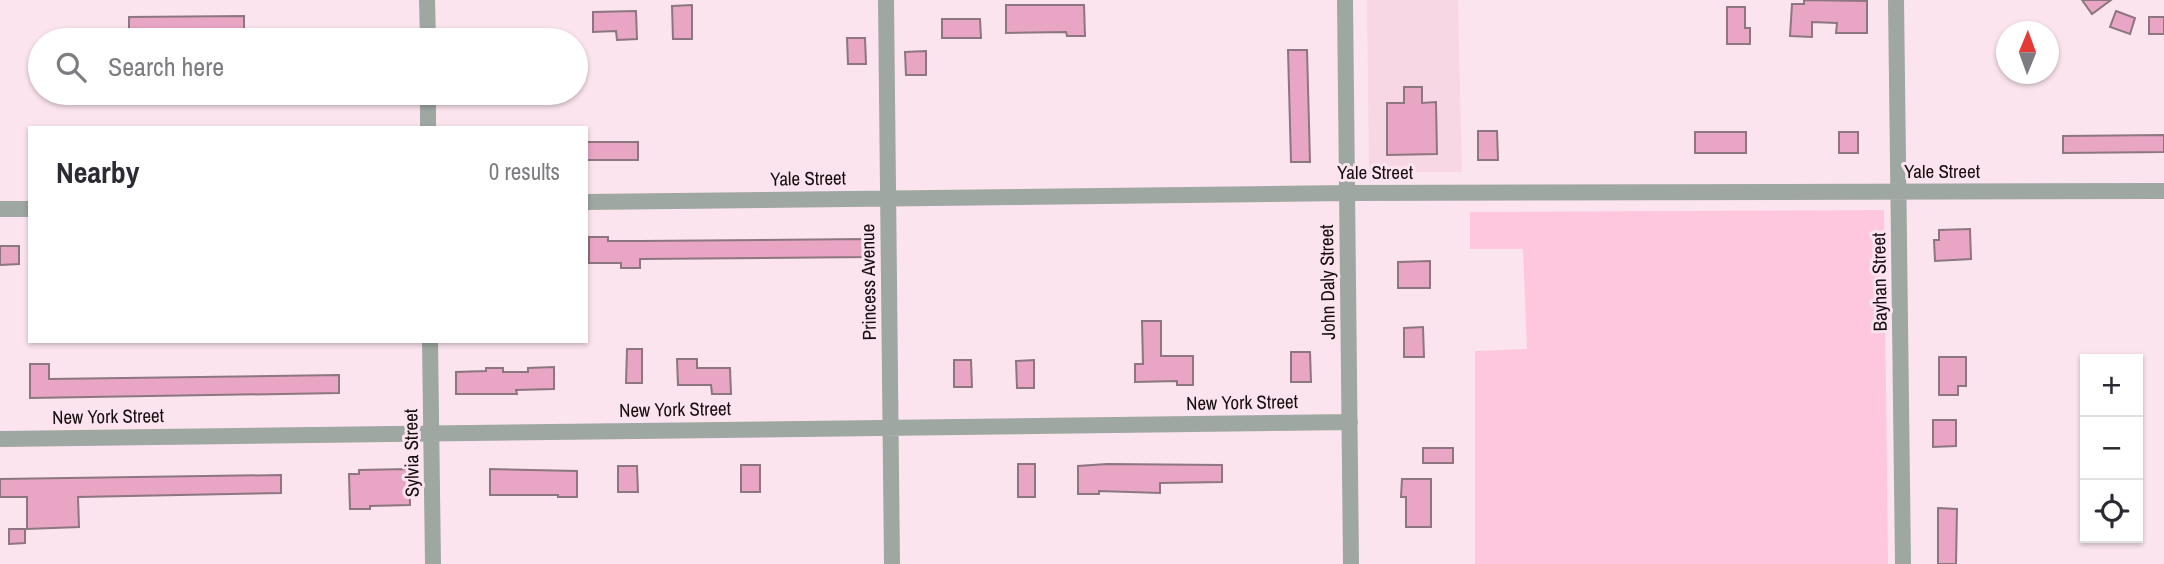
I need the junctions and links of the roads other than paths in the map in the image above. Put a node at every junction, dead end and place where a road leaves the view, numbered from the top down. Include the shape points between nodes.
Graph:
1 (427, 0) edge
2 (886, 0) edge
3 (1345, 0) edge
4 (1896, 0) edge
5 (428, 28) edge
6 (428, 105) edge
7 (429, 126) edge
8 (2164, 191) edge
9 (1898, 192) junction
10 (1347, 193) junction
11 (888, 198) junction
12 (588, 202) edge
13 (0, 209) edge
14 (28, 209) edge
15 (430, 343) edge
16 (1350, 422) junction
17 (891, 427) junction
18 (431, 433) junction
19 (0, 439) edge
20 (433, 564) edge
21 (892, 564) edge
22 (1351, 564) edge
23 (1903, 564) edge

1 - 5 street
2 - 11 street, Princess Avenue
3 - 10 street, John Daly Street
4 - 9 street, Bayhan Street
6 - 7 street
8 - 9 street, Yale Street
9 - 10 street, Yale Street
9 - 23 street, Bayhan Street
10 - 11 street, Yale Street
10 - 16 street, John Daly Street
11 - 12 street, Yale Street
11 - 17 street, Princess Avenue
13 - 14 street
15 - 18 street, Sylvia Street
16 - 17 street, New York Street
16 - 22 street, John Daly Street
17 - 18 street, New York Street
17 - 21 street, Princess Avenue
18 - 19 street, New York Street
18 - 20 street, Sylvia Street

